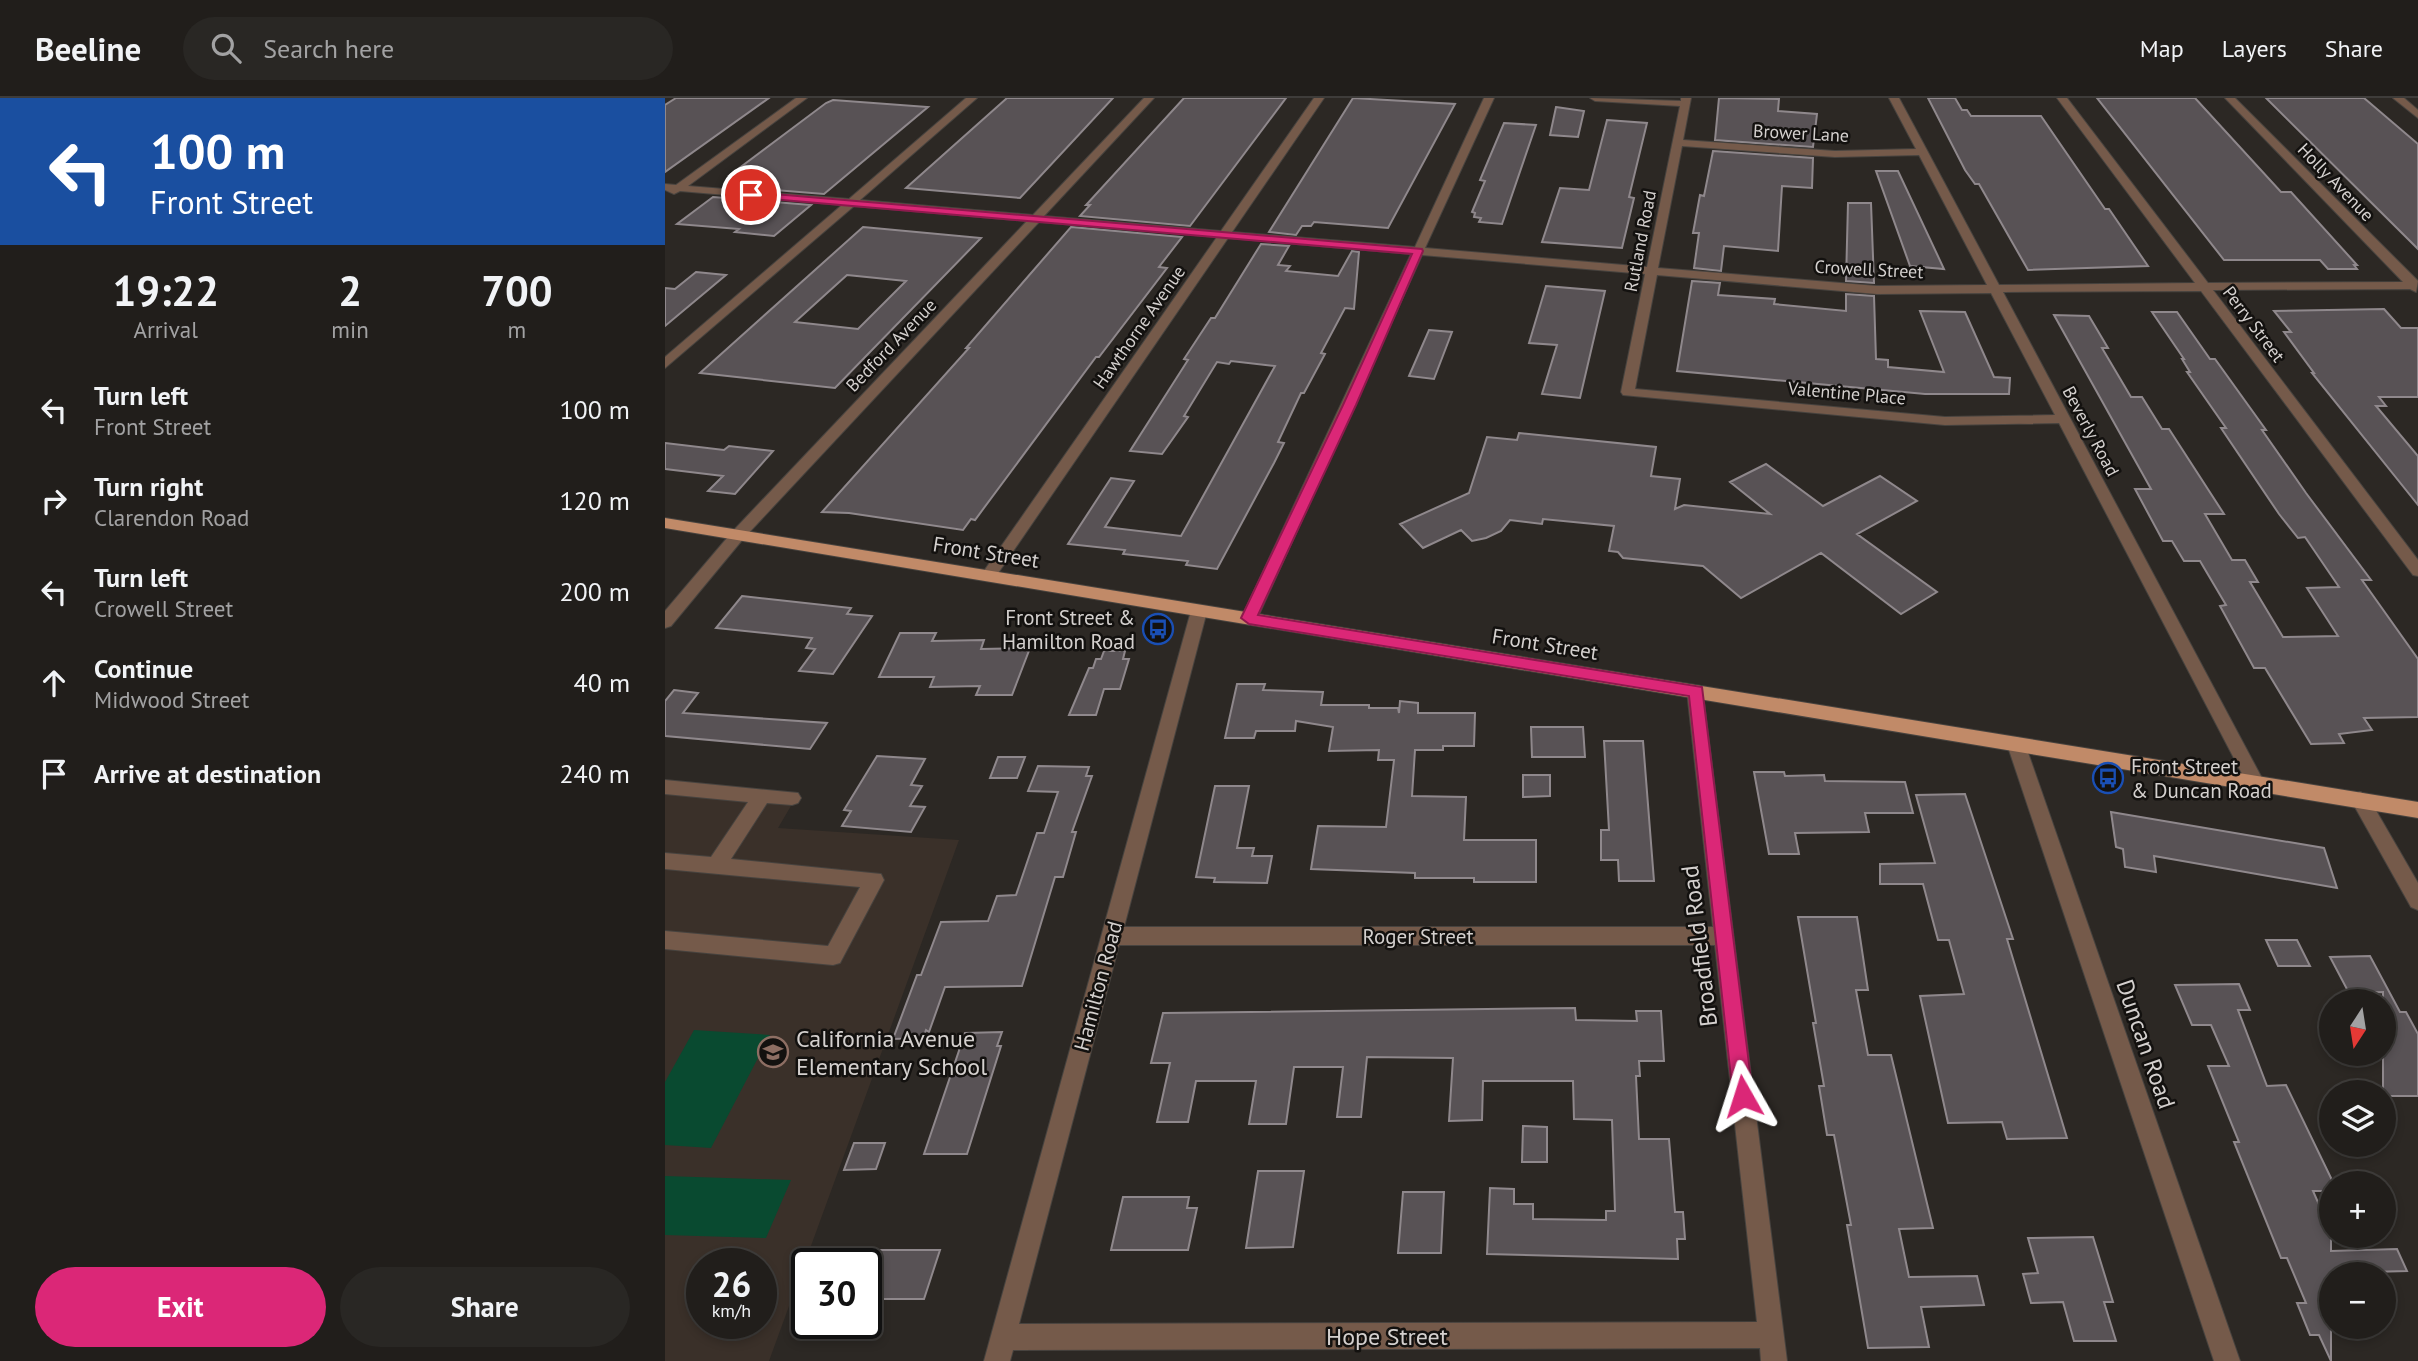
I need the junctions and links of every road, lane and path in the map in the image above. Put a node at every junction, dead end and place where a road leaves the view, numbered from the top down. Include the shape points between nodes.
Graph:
1 (802, 98) edge
2 (972, 98) edge
3 (1149, 98) edge
4 (1319, 98) edge
5 (1489, 98) edge
6 (1595, 98) edge
7 (1894, 98) edge
8 (2062, 98) edge
9 (2229, 98) edge
10 (1685, 101) edge
11 (2402, 102) edge
12 (2418, 105) edge
13 (2418, 115) edge
14 (1677, 143) junction
15 (1923, 152) junction
16 (671, 188) edge
17 (665, 197) edge
18 (850, 203) junction
19 (1038, 219) junction
20 (1224, 235) junction
21 (1418, 251) junction
22 (1652, 271) junction
23 (2205, 287) junction
24 (2416, 287) edge
25 (1995, 289) junction
26 (665, 364) edge
27 (1628, 392) joint
28 (2063, 419) junction
29 (665, 523) edge
30 (738, 535) junction
31 (2418, 571) edge
32 (989, 575) junction
33 (1199, 611) junction
34 (1249, 618) junction
35 (665, 622) edge
36 (1696, 691) junction
37 (2016, 744) junction
38 (2255, 782) junction
39 (665, 787) edge
40 (762, 795) junction
41 (792, 798) dead end
42 (2361, 800) junction
43 (2418, 810) edge
44 (665, 861) edge
45 (716, 866) junction
46 (2418, 901) edge
47 (1112, 936) junction
48 (1724, 936) junction
49 (665, 940) edge
50 (1770, 1335) junction
51 (1000, 1349) edge
52 (1774, 1361) edge
53 (2227, 1361) edge

1 - 16 street
2 - 18 street
3 - 19 street, Bedford Avenue
4 - 20 street, Hawthorne Avenue
5 - 21 street
6 - 10 street
7 - 15 street, Beverly Road
8 - 23 street, Perry Street
9 - 24 street, Holly Avenue
10 - 14 street, Rutland Road
11 - 12 street
11 - 13 street
14 - 15 street, Brower Lane via 1835,154
14 - 22 street, Rutland Road
15 - 25 street, Beverly Road
16 - 17 street
16 - 18 street, Crowell Street
18 - 19 street, Crowell Street
18 - 26 street
19 - 20 street, Crowell Street
19 - 30 street, Bedford Avenue
20 - 21 street, Crowell Street
20 - 32 street, Hawthorne Avenue
21 - 22 street, Crowell Street
21 - 34 street
22 - 25 street, Crowell Street via 1877,290
22 - 27 street, Rutland Road
23 - 24 street, Crowell Street
23 - 25 street, Crowell Street
23 - 31 street, Perry Street
25 - 28 street, Beverly Road
27 - 28 street, Valentine Place via 1945,421
28 - 38 street, Beverly Road
29 - 30 main road, Front Street
30 - 32 main road, Front Street
30 - 35 street, Bedford Avenue
32 - 33 main road, Front Street
33 - 34 main road, Front Street
33 - 47 street, Hamilton Road
34 - 36 main road, Front Street
36 - 37 main road, Front Street
36 - 48 street, Broadfield Road
37 - 38 main road, Front Street
37 - 53 street, Duncan Road
38 - 42 main road, Front Street
39 - 40 street
40 - 41 street
40 - 45 street
42 - 43 main road, Front Street
42 - 46 street
44 - 45 street
45 - 49 street via 874,880 833,956
47 - 48 street, Roger Street
47 - 51 street, Hamilton Road
48 - 50 street, Broadfield Road
50 - 51 street, Hope Street
50 - 52 street, Broadfield Road

